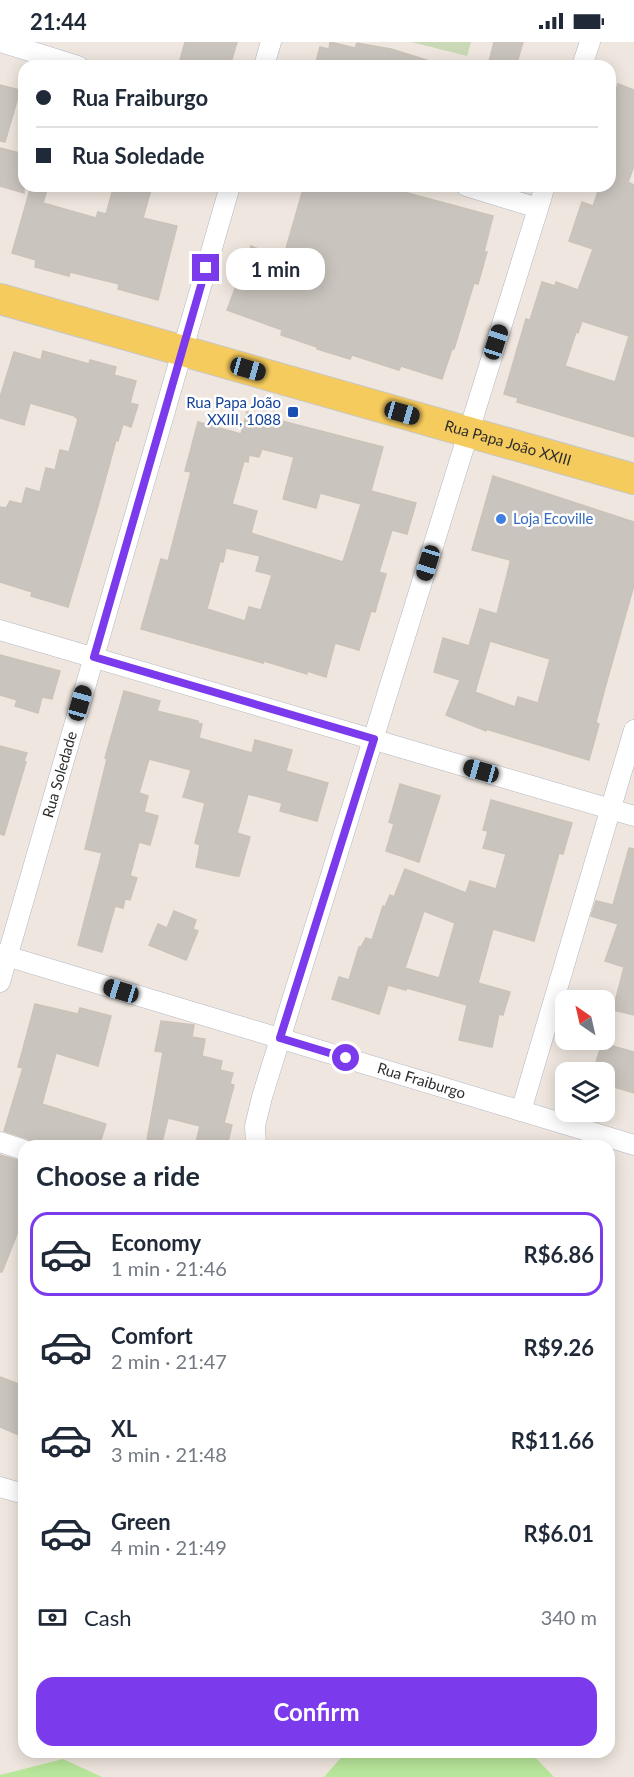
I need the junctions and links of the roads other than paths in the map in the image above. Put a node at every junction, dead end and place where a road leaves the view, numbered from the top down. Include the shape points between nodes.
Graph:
1 (1, 42) edge
2 (271, 42) edge
3 (590, 42) edge
4 (59, 60) edge
5 (266, 60) edge
6 (584, 60) edge
7 (228, 192) edge
8 (486, 192) edge
9 (543, 192) edge
10 (538, 208) junction
11 (0, 299) edge
12 (182, 351) junction
13 (468, 432) junction
14 (634, 479) edge
15 (0, 630) edge
16 (94, 657) junction
17 (634, 730) edge
18 (374, 739) junction
19 (610, 809) junction
20 (634, 816) edge
21 (4, 955) edge
22 (0, 982) edge
23 (280, 1038) junction
24 (521, 1111) junction
25 (256, 1140) edge
26 (0, 1142) edge
27 (634, 1144) edge
28 (18, 1147) edge
29 (0, 1487) edge
30 (18, 1492) edge

1 - 4 street
2 - 5 street
3 - 6 street
7 - 12 street, Rua Soledade
8 - 10 street
9 - 10 street
10 - 13 street
11 - 12 main road, Rua Papa João XXIII
12 - 13 main road, Rua Papa João XXIII
12 - 16 street, Rua Soledade
13 - 14 main road, Rua Papa João XXIII
13 - 18 street
15 - 16 street
16 - 18 street
16 - 21 street, Rua Soledade
17 - 19 street
18 - 19 street
18 - 23 street
19 - 20 street
19 - 24 street
21 - 22 street, Rua Soledade
21 - 23 street, Rua Fraiburgo
23 - 24 street, Rua Fraiburgo
23 - 25 street via 255,1126
24 - 27 street, Rua Fraiburgo
26 - 28 street
29 - 30 street

